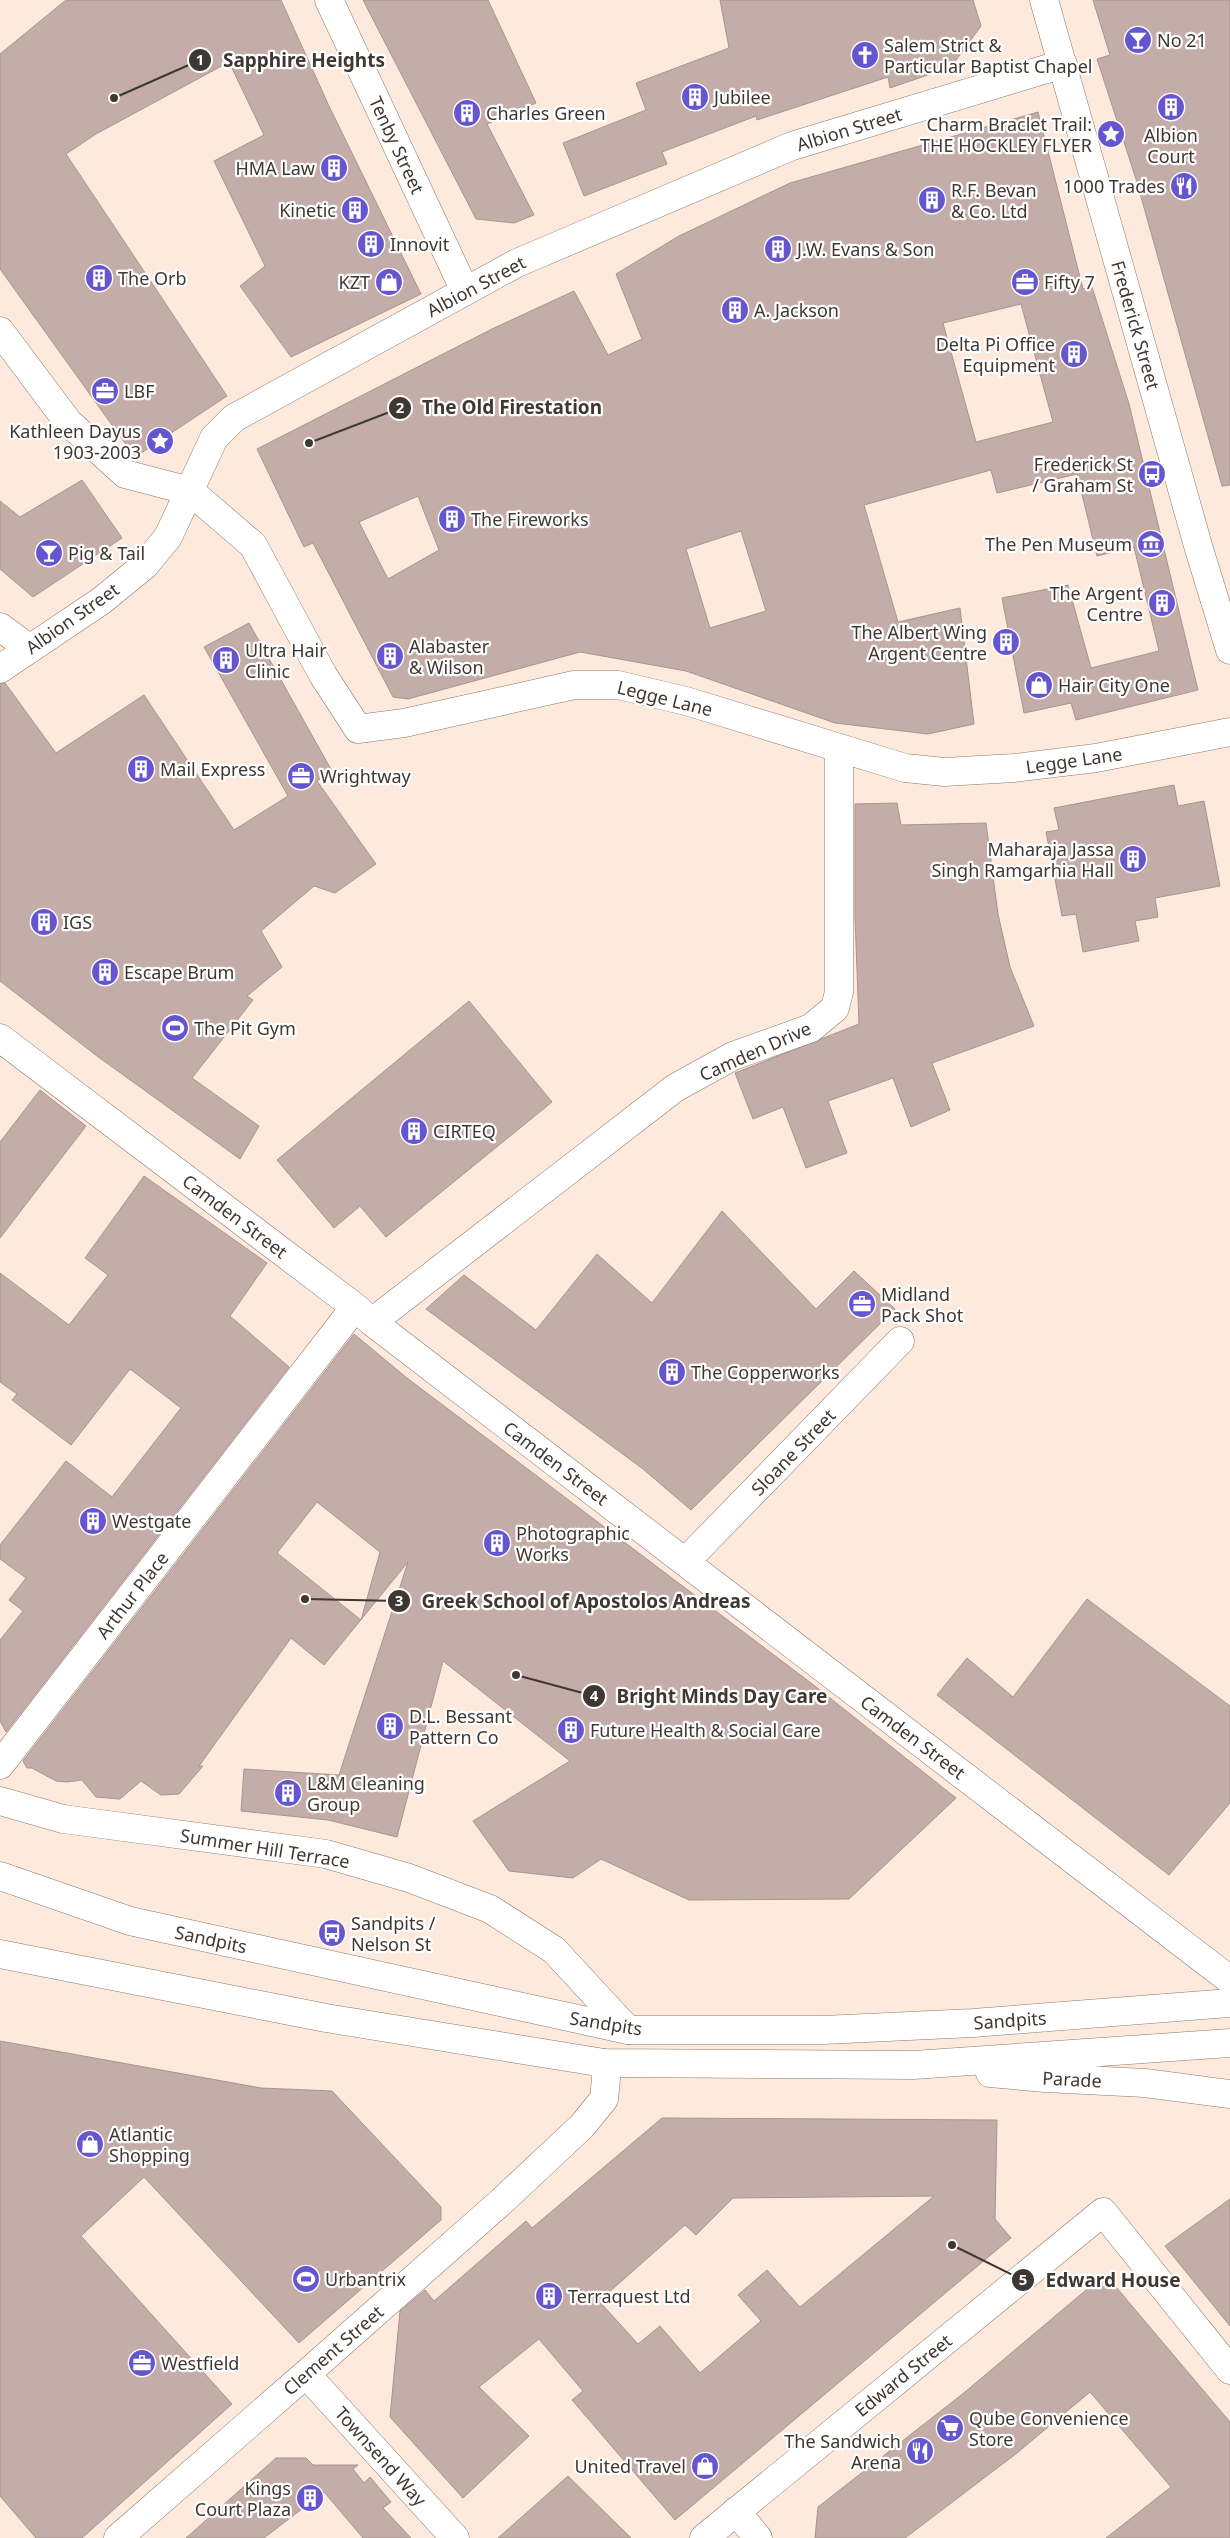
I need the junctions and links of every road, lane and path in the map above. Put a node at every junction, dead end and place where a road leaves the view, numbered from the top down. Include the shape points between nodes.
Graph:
1 (330, 0) edge
2 (1044, 0) edge
3 (1062, 64) junction
4 (465, 291) junction
5 (0, 331) edge
6 (190, 492) junction
7 (0, 627) edge
8 (30, 649) junction
9 (1230, 650) edge
10 (0, 669) edge
11 (1230, 732) edge
12 (839, 750) junction
13 (0, 1038) edge
14 (364, 1315) junction
15 (900, 1341) dead end
16 (685, 1562) junction
17 (0, 1765) edge
18 (0, 1801) edge
19 (0, 1876) edge
20 (2, 1958) edge
21 (1230, 1980) edge
22 (1230, 2003) edge
23 (628, 2030) junction
24 (1230, 2043) edge
25 (604, 2063) junction
26 (914, 2065) junction
27 (1230, 2094) edge
28 (1230, 2370) edge
29 (306, 2374) junction
30 (736, 2511) junction
31 (118, 2538) edge
32 (455, 2538) edge
33 (704, 2538) edge
34 (758, 2538) edge

1 - 4 street, Tenby Street
2 - 3 street, Frederick Street
3 - 4 street, Albion Street via 792,146 517,263
3 - 9 street, Frederick Street
4 - 6 street, Albion Street via 234,418 214,438
5 - 6 street via 68,422 125,474
6 - 8 street, Albion Street via 168,537 144,566
6 - 12 street, Legge Lane via 254,545 323,675 358,729 404,723 574,685 618,685 686,701
7 - 8 street
8 - 10 street, Albion Street
11 - 12 street, Legge Lane via 1096,758 991,770 944,772 905,768
12 - 14 street, Camden Drive via 839,992 835,1008 811,1028 733,1056 675,1088
13 - 14 street, Camden Street
14 - 16 street, Camden Street
14 - 17 street, Arthur Place
15 - 16 street, Sloane Street
16 - 21 street, Camden Street
18 - 23 street, Summer Hill Terrace via 63,1819 326,1854 409,1878 490,1909 554,1950
19 - 23 street, Sandpits via 130,1921
20 - 25 street, Sandpits via 326,2018
22 - 23 street, Sandpits via 973,2023 823,2030
24 - 26 street, Sandpits
25 - 26 street, Sandpits
25 - 29 street, Clement Street via 604,2099 582,2126
26 - 27 street, Parade via 1045,2078 1145,2083
28 - 30 street, Edward Street via 1103,2212
29 - 31 street, Clement Street
29 - 32 street, Townsend Way
30 - 33 street, Edward Street
30 - 34 street

